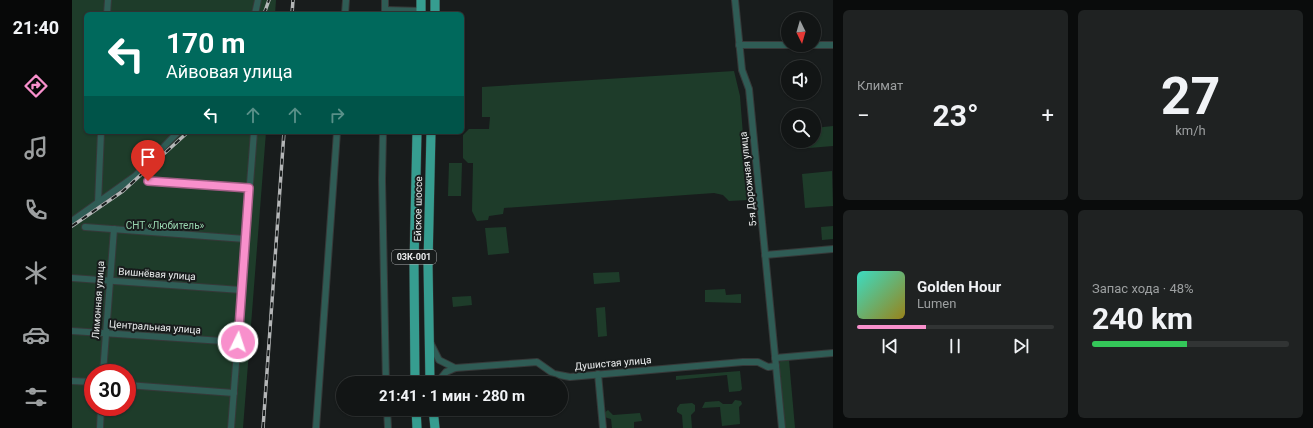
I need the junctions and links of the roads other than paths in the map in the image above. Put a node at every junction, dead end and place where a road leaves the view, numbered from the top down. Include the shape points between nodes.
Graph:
1 (108, 0) edge
2 (258, 0) edge
3 (346, 0) edge
4 (386, 0) edge
5 (421, 0) edge
6 (435, 0) edge
7 (736, 0) edge
8 (107, 12) edge
9 (255, 12) edge
10 (345, 12) edge
11 (385, 12) edge
12 (421, 12) edge
13 (435, 12) edge
14 (739, 45) junction
15 (833, 45) edge
16 (101, 134) edge
17 (176, 134) edge
18 (254, 134) edge
19 (337, 134) edge
20 (383, 134) edge
21 (417, 134) edge
22 (431, 134) edge
23 (148, 181) dead end
24 (249, 188) junction
25 (98, 203) junction
26 (72, 220) edge
27 (85, 227) dead end
28 (114, 229) junction
29 (245, 239) junction
30 (833, 249) edge
31 (766, 255) junction
32 (72, 278) edge
33 (110, 281) junction
34 (242, 290) junction
35 (72, 331) edge
36 (106, 333) junction
37 (428, 338) junction
38 (238, 342) junction
39 (833, 353) edge
40 (775, 358) junction
41 (104, 364) edge
42 (776, 366) junction
43 (455, 368) junction
44 (598, 374) junction
45 (386, 376) edge
46 (415, 376) edge
47 (430, 376) edge
48 (443, 376) edge
49 (72, 381) edge
50 (84, 382) edge
51 (136, 386) edge
52 (234, 393) junction
53 (101, 416) edge
54 (387, 416) edge
55 (416, 416) edge
56 (434, 416) edge
57 (100, 428) edge
58 (231, 428) edge
59 (316, 428) edge
60 (388, 428) edge
61 (417, 428) edge
62 (435, 428) edge
63 (603, 428) edge
64 (782, 428) edge

1 - 8 street
2 - 9 street
3 - 10 street
4 - 11 street
5 - 12 main road
6 - 13 main road
7 - 14 street, 5-я Дорожная улица
14 - 15 street
14 - 31 street, 5-я Дорожная улица via 742,70 749,89
16 - 25 street
17 - 25 street via 135,176
18 - 24 street
19 - 59 street
20 - 45 street
21 - 46 main road, Ейское шоссе / 03К-001
22 - 37 main road, Ейское шоссе / 03К-001
23 - 24 street
24 - 29 street
25 - 26 street
27 - 28 street
28 - 29 street
28 - 33 street, Лимонная улица
29 - 34 street
30 - 31 street
31 - 40 street, 5-я Дорожная улица
32 - 33 street, Вишнёвая улица
33 - 34 street, Вишнёвая улица
33 - 36 street, Лимонная улица
34 - 38 street
35 - 36 street, Центральная улица
36 - 38 street, Центральная улица
36 - 41 street, Лимонная улица
37 - 43 street via 439,360
37 - 47 main road, Ейское шоссе / 03К-001
38 - 52 street
39 - 40 street
40 - 42 street, 5-я Дорожная улица
42 - 44 street, Душистая улица via 743,362
42 - 64 street, 5-я Дорожная улица
43 - 44 street, Душистая улица via 537,362 560,376
43 - 48 street
44 - 63 street
49 - 50 street
51 - 52 street
52 - 58 street
53 - 57 street
54 - 60 street
55 - 61 main road
56 - 62 main road

